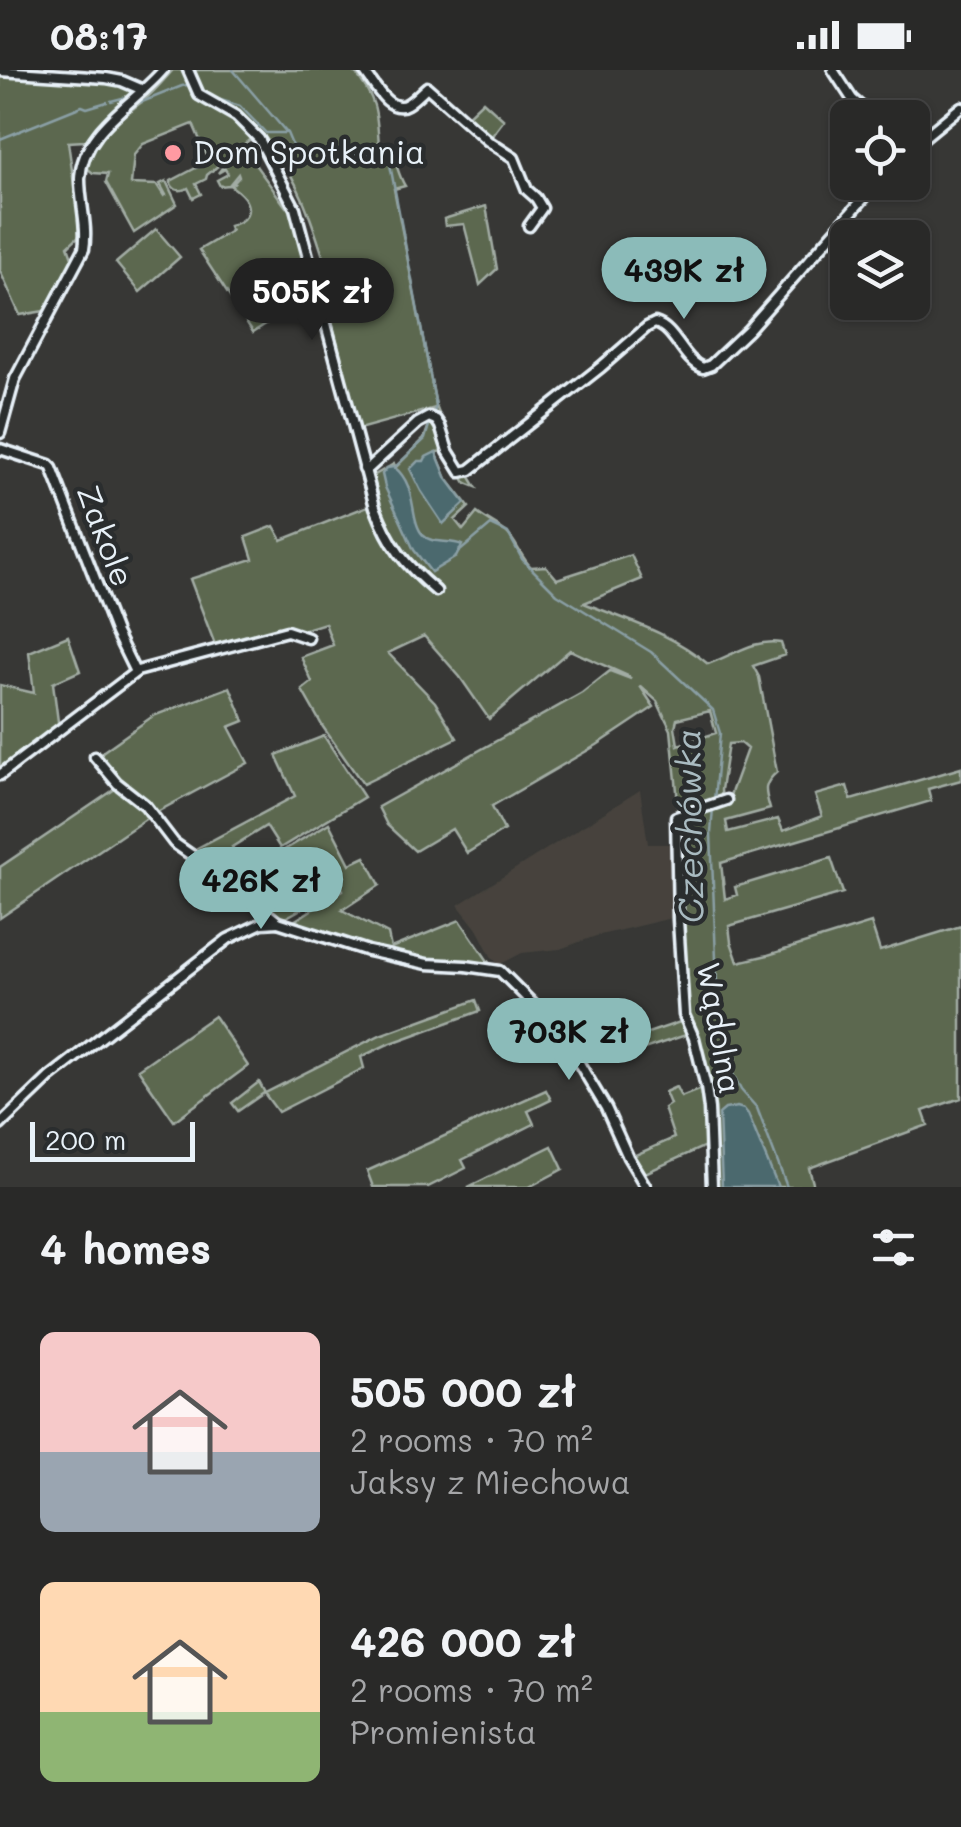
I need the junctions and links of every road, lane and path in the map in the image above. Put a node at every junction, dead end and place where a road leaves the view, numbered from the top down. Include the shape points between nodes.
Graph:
1 (163, 70) edge
2 (188, 70) edge
3 (364, 70) edge
4 (833, 70) edge
5 (0, 71) edge
6 (143, 90) junction
7 (854, 100) edge
8 (961, 107) edge
9 (930, 131) edge
10 (862, 200) edge
11 (529, 226) dead end
12 (0, 433) edge
13 (0, 450) edge
14 (364, 469) junction
15 (436, 591) dead end
16 (308, 638) dead end
17 (135, 672) junction
18 (95, 757) dead end
19 (0, 775) edge
20 (722, 802) dead end
21 (278, 922) junction
22 (0, 1125) edge
23 (646, 1187) edge
24 (712, 1187) edge

1 - 6 street
2 - 14 street via 207,101 236,116 264,146 295,208
3 - 11 street via 394,106 406,105 427,87 508,152 542,208
4 - 7 street
5 - 6 street via 110,78
6 - 12 street via 85,153 84,249 15,379
8 - 9 street
10 - 14 street via 711,365 695,365 654,323 470,470 461,472 429,417
13 - 17 street, Zakole via 52,468
14 - 15 street via 386,537
16 - 17 street via 287,631
17 - 19 street
18 - 21 street via 174,843
20 - 24 street, Wądolna via 676,817 684,1015 706,1087
21 - 22 street via 228,939
21 - 23 street via 412,961 500,971 573,1053

